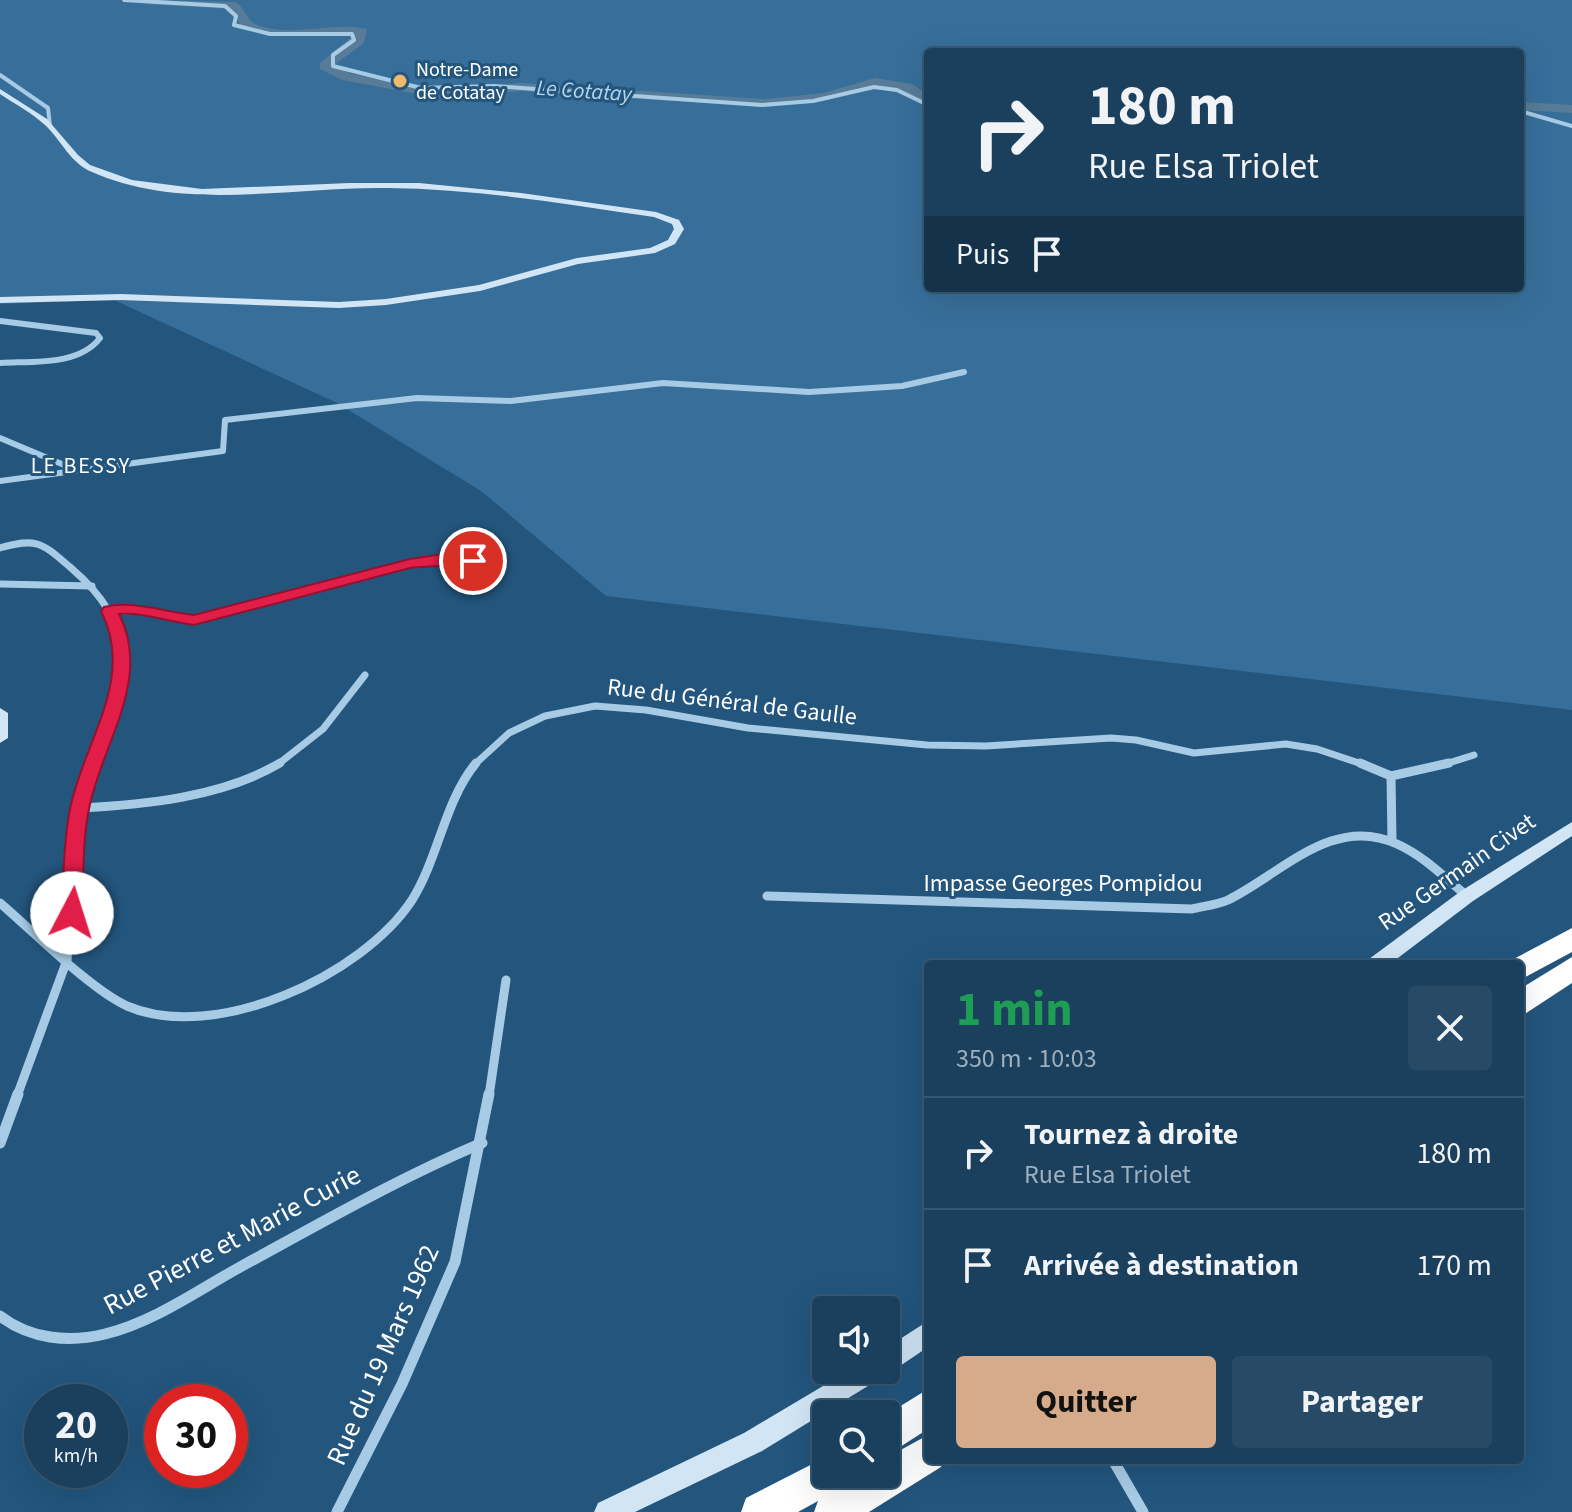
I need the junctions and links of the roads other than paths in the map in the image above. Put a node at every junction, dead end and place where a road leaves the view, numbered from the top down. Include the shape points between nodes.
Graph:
1 (124, 0) edge
2 (0, 75) edge
3 (0, 91) edge
4 (924, 103) edge
5 (1524, 112) edge
6 (50, 126) junction
7 (1572, 126) edge
8 (0, 300) edge
9 (0, 321) edge
10 (0, 363) edge
11 (964, 372) dead end
12 (0, 438) edge
13 (77, 471) junction
14 (0, 481) edge
15 (0, 548) edge
16 (502, 564) dead end
17 (0, 584) edge
18 (93, 587) junction
19 (109, 611) junction
20 (365, 675) dead end
21 (0, 713) edge
22 (0, 738) edge
23 (1474, 755) dead end
24 (1391, 776) junction
25 (79, 808) junction
26 (1572, 828) edge
27 (1392, 841) junction
28 (767, 896) dead end
29 (1467, 896) junction
30 (0, 903) edge
31 (1572, 939) edge
32 (67, 960) junction
33 (1381, 960) edge
34 (1524, 967) edge
35 (1572, 968) edge
36 (506, 980) dead end
37 (1524, 1002) edge
38 (0, 1143) edge
39 (482, 1143) junction
40 (0, 1316) edge
41 (924, 1336) edge
42 (900, 1352) edge
43 (850, 1384) edge
44 (924, 1410) edge
45 (900, 1427) edge
46 (924, 1456) edge
47 (1115, 1464) edge
48 (812, 1484) edge
49 (337, 1512) edge
50 (607, 1512) edge
51 (760, 1512) edge
52 (833, 1512) edge
53 (1143, 1512) edge

1 - 4 street via 225,6 236,16 234,25 259,33 352,34 354,40 332,59 333,66 421,88 502,86 762,105 826,99 874,87 897,90
2 - 6 street via 48,108
3 - 6 street
5 - 7 street
6 - 8 street via 67,151 94,171 151,186 445,188 656,215 676,222 679,229 672,242 652,251 577,261 480,288 386,302
9 - 10 street via 82,329 100,338 85,353 69,357
11 - 13 street via 902,386 809,392 663,383 511,401 417,398 225,420 223,451
12 - 13 street
13 - 14 street
15 - 18 street via 42,543
16 - 19 street via 443,559 410,564 194,620 132,608
17 - 18 street
18 - 19 street
19 - 25 street via 119,630 121,686
20 - 25 street via 333,722 289,758 189,794 117,808
21 - 22 street
23 - 24 street
24 - 27 street
24 - 32 street, Rue du Général de Gaulle via 1332,753 1285,744 1205,753 1119,738 967,746 744,728 610,705 577,706 522,726 478,756 457,789 433,860 412,900 370,949 300,989 180,1016 133,1008 90,985
25 - 32 street
26 - 29 street, Rue Germain Civet
27 - 28 street, Impasse Georges Pompidou via 1329,839 1308,847 1225,902 1192,909
27 - 29 street
29 - 33 street, Rue Germain Civet
30 - 32 street, Rue du Général de Gaulle
31 - 34 highway
32 - 38 street
35 - 37 highway
36 - 39 street, Rue du 19 Mars 1962
39 - 40 street, Rue Pierre et Marie Curie via 425,1166 134,1325 76,1339 41,1335
39 - 49 street, Rue du 19 Mars 1962 via 455,1262 402,1384
41 - 42 street
43 - 50 street via 753,1442
44 - 45 highway
46 - 52 highway
47 - 53 street
48 - 51 highway

